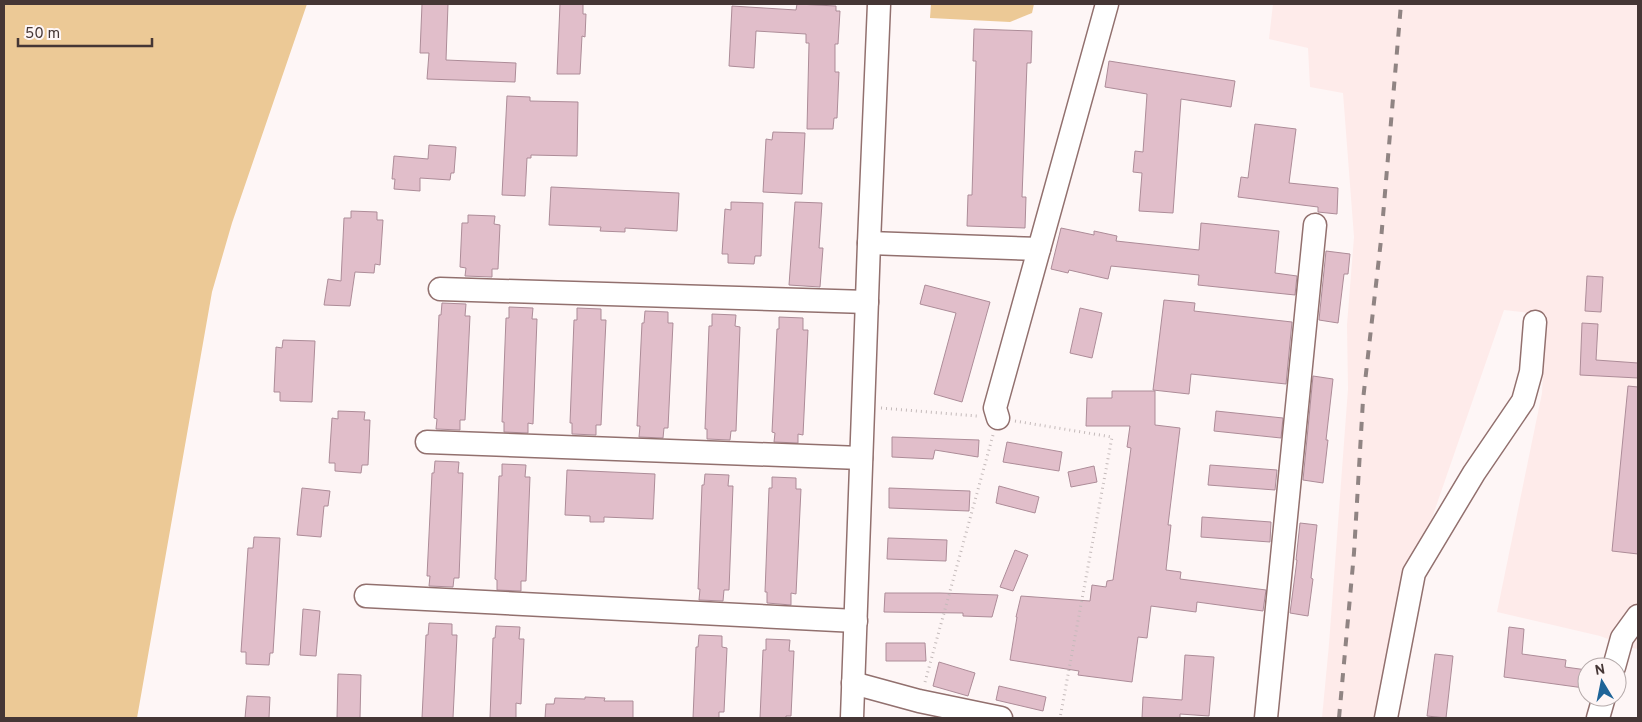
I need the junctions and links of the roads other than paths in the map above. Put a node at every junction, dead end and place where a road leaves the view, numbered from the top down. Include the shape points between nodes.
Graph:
1 (880, 4) edge
2 (1108, 4) edge
3 (1315, 225) dead end
4 (869, 243) junction
5 (1039, 249) junction
6 (440, 289) dead end
7 (867, 302) junction
8 (1535, 322) dead end
9 (998, 418) road end
10 (427, 442) dead end
11 (861, 458) junction
12 (366, 596) dead end
13 (1638, 616) edge
14 (856, 621) junction
15 (1617, 657) edge
16 (853, 683) junction
17 (852, 718) edge
18 (1001, 718) edge
19 (1266, 718) edge
20 (1386, 718) edge

1 - 4 street
2 - 5 street
3 - 19 street
4 - 5 street
4 - 7 street
5 - 9 street via 995,408
6 - 7 street
7 - 11 street
8 - 20 street via 1531,372 1523,400 1414,572
10 - 11 street
11 - 14 street
12 - 14 street
13 - 15 street via 1622,638
14 - 16 street
16 - 17 street
16 - 18 street

